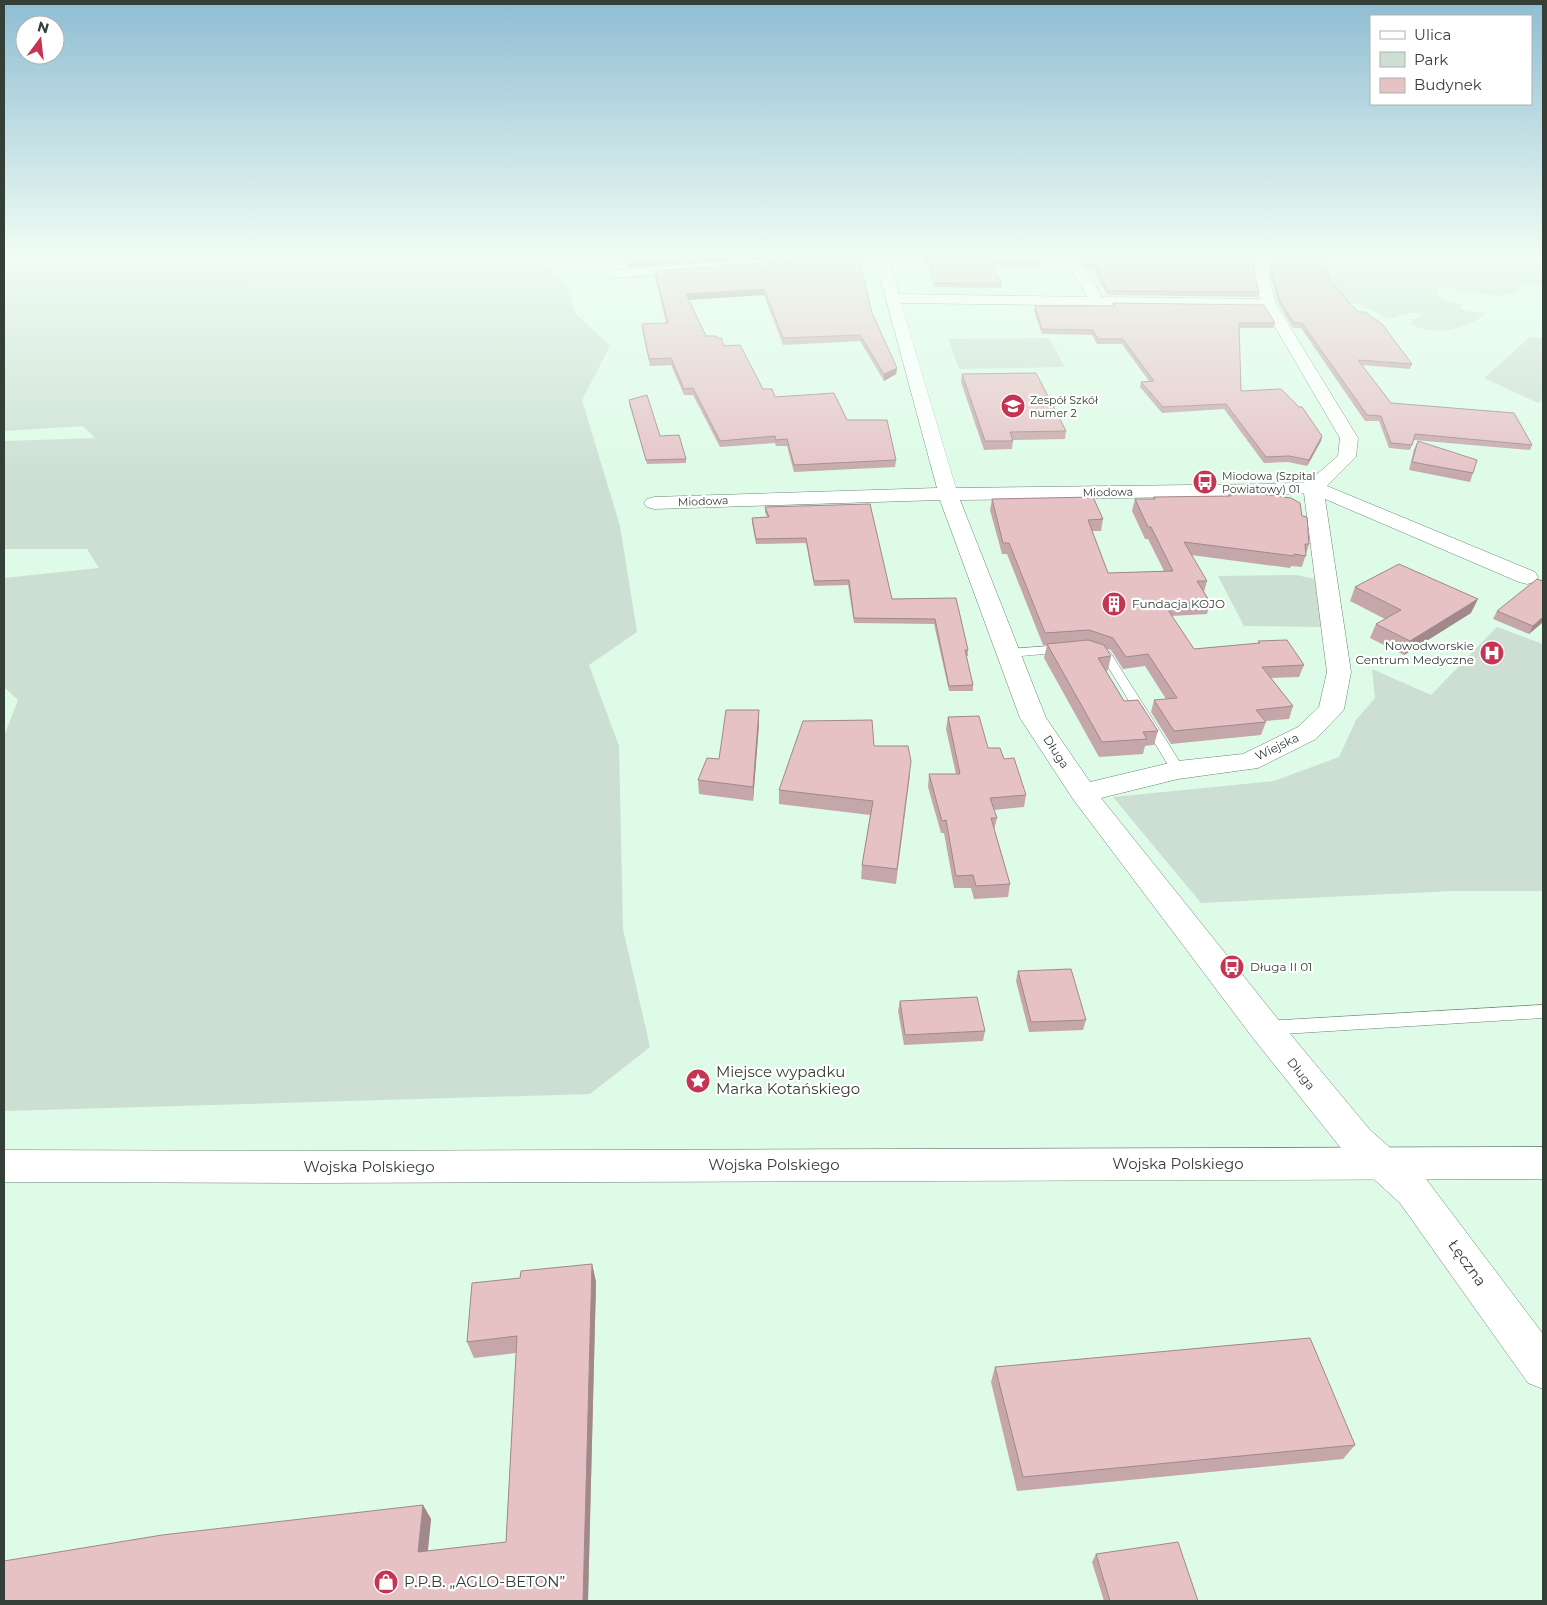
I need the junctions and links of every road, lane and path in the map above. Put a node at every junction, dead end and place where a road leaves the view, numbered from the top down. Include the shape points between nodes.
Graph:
1 (902, 332) edge
2 (1286, 332) edge
3 (1313, 487) junction
4 (948, 494) junction
5 (654, 503) dead end
6 (1531, 579) dead end
7 (1008, 652) junction
8 (1178, 770) junction
9 (1083, 793) junction
10 (1543, 1011) edge
11 (1265, 1028) junction
12 (1543, 1163) edge
13 (1382, 1164) junction
14 (4, 1166) edge
15 (1543, 1368) edge

1 - 4 street, Długa
2 - 3 street via 1349,438 1346,457
3 - 4 street, Miodowa
3 - 6 street, Miodowa
3 - 8 street, Wiejska via 1339,672 1331,708 1307,733 1249,762
4 - 5 street, Miodowa
4 - 7 street, Długa
7 - 8 lane via 1081,648 1106,655
7 - 9 street, Długa via 1033,718
8 - 9 street, Wiejska
9 - 11 street, Długa
10 - 11 lane
11 - 13 street, Długa via 1356,1141
12 - 13 street, Wojska Polskiego
13 - 14 street, Wojska Polskiego
13 - 15 street, Łęczna via 1413,1191

